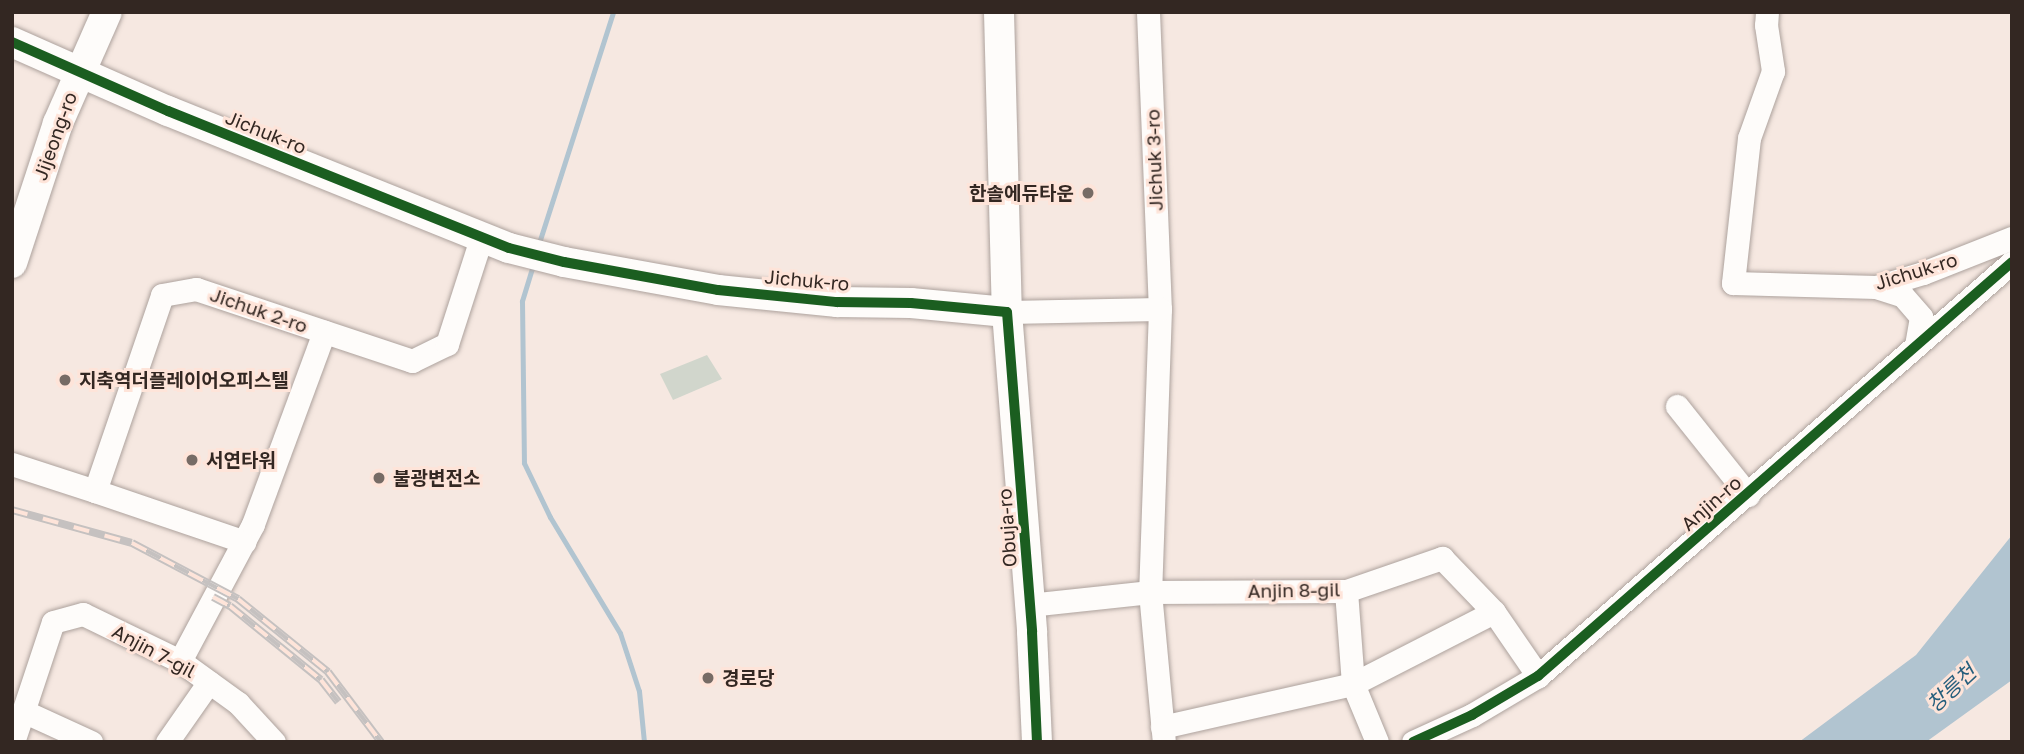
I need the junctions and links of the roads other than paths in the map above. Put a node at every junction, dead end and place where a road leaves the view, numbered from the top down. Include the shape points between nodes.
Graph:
1 (107, 12) edge
2 (999, 12) edge
3 (1148, 12) edge
4 (1767, 12) edge
5 (12, 42) edge
6 (80, 71) junction
7 (2012, 238) edge
8 (481, 239) junction
9 (2012, 262) edge
10 (12, 263) edge
11 (1876, 287) junction
12 (1160, 309) junction
13 (1007, 312) junction
14 (324, 332) junction
15 (1916, 344) junction
16 (1676, 407) dead end
17 (12, 464) edge
18 (95, 491) junction
19 (1748, 495) junction
20 (245, 542) junction
21 (1346, 591) junction
22 (1150, 593) junction
23 (1029, 605) junction
24 (1494, 612) junction
25 (180, 661) junction
26 (1538, 676) junction
27 (209, 681) junction
28 (1353, 684) junction
29 (23, 712) junction
30 (1163, 734) edge
31 (13, 742) edge
32 (91, 742) edge
33 (167, 742) edge
34 (274, 742) edge
35 (1037, 742) edge
36 (1377, 742) edge
37 (1413, 742) edge

1 - 6 main road, Jijeong-ro
2 - 13 main road, Obuja-ro
3 - 12 street, Jichuk 3-ro
4 - 11 street, Jichuk-ro via 1773,71 1749,138 1733,283
5 - 6 main road, Jichuk-ro
6 - 8 main road, Jichuk-ro
6 - 10 main road, Jijeong-ro
7 - 11 street, Jichuk-ro
8 - 13 main road, Jichuk-ro via 564,262 718,290
8 - 14 street, Jichuk 2-ro via 447,344 412,361
9 - 15 street, Anjin-ro
11 - 15 street via 1903,296 1921,317
12 - 13 street, Jichuk-ro
12 - 22 street
13 - 23 main road, Obuja-ro
14 - 18 street, Jichuk 2-ro via 196,289 162,295
14 - 20 street
15 - 19 street, Anjin-ro
16 - 19 street
17 - 18 street
18 - 20 street
19 - 26 street, Anjin-ro
20 - 25 street
21 - 22 street, Anjin 8-gil
21 - 24 street, Anjin 8-gil via 1442,558
21 - 28 street
22 - 23 street, Anjin 8-gil
22 - 30 street
23 - 35 main road, Obuja-ro
24 - 26 street, Anjin 8-gil
24 - 28 street
25 - 27 street, Anjin 7-gil
25 - 29 street, Anjin 7-gil via 83,614 53,622
26 - 37 street, Anjin-ro via 1472,715
27 - 33 street
27 - 34 street, Anjin 7-gil
28 - 30 street
28 - 36 street
29 - 31 street
29 - 32 street

